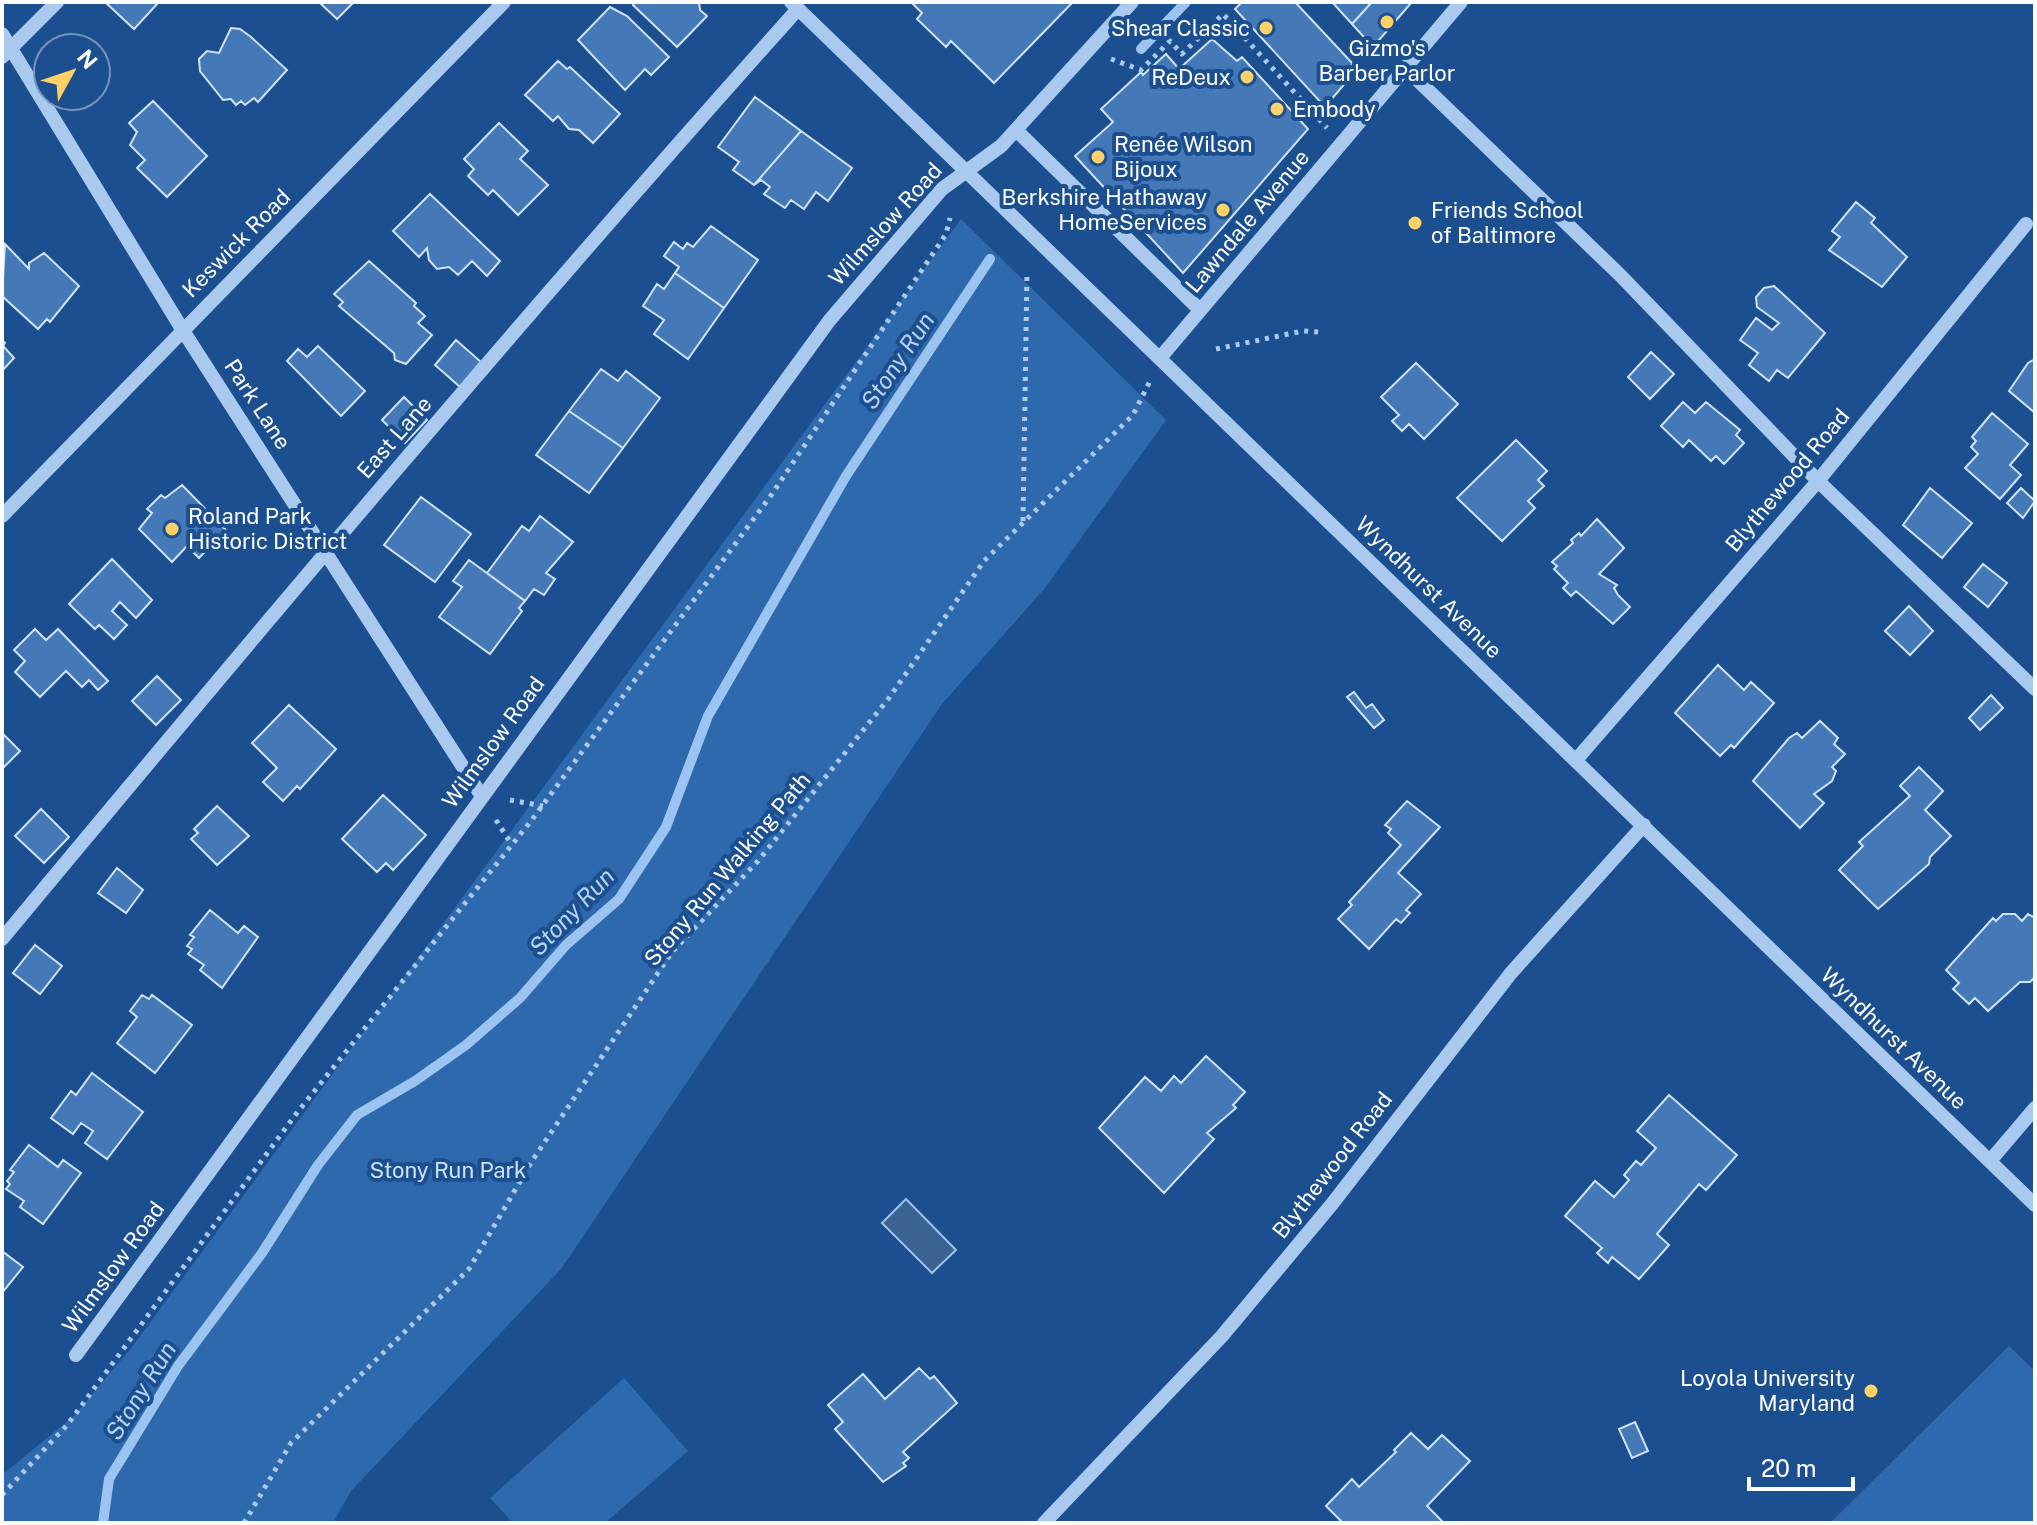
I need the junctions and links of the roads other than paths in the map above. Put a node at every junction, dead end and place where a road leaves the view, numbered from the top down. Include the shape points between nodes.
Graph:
1 (57, 2) edge
2 (504, 2) edge
3 (1132, 2) edge
4 (1461, 2) edge
5 (794, 5) edge
6 (2, 34) edge
7 (6, 52) edge
8 (1405, 68) junction
9 (1016, 130) junction
10 (964, 169) junction
11 (2026, 224) dead end
12 (1200, 310) junction
13 (182, 329) junction
14 (1160, 358) junction
15 (1818, 481) junction
16 (2, 516) edge
17 (326, 549) junction
18 (2035, 689) edge
19 (1576, 760) junction
20 (481, 795) junction
21 (1644, 825) junction
22 (2, 939) edge
23 (2035, 1108) edge
24 (1990, 1161) junction
25 (2035, 1205) edge
26 (76, 1355) dead end
27 (1044, 1523) edge

1 - 7 street
2 - 13 street, Keswick Road
3 - 9 street, Wilmslow Road
4 - 8 street, Lawndale Avenue
5 - 10 street, Wyndhurst Avenue
5 - 17 street, East Lane
6 - 7 street, Park Lane
7 - 13 street, Park Lane
8 - 12 street, Lawndale Avenue
8 - 15 street via 1621,276
9 - 10 street, Wilmslow Road
9 - 12 street
10 - 14 street, Wyndhurst Avenue
10 - 20 street, Wilmslow Road via 829,321
11 - 15 street, Blythewood Road
12 - 14 street, Lawndale Avenue
13 - 16 street, Keswick Road
13 - 17 street, Park Lane
14 - 19 street, Wyndhurst Avenue
15 - 18 street
15 - 19 street, Blythewood Road
17 - 20 street, Park Lane
17 - 22 street, East Lane
19 - 21 street, Wyndhurst Avenue
20 - 26 street, Wilmslow Road
21 - 24 street, Wyndhurst Avenue
21 - 27 street, Blythewood Road via 1511,973 1232,1324
23 - 24 street
24 - 25 street, Wyndhurst Avenue

